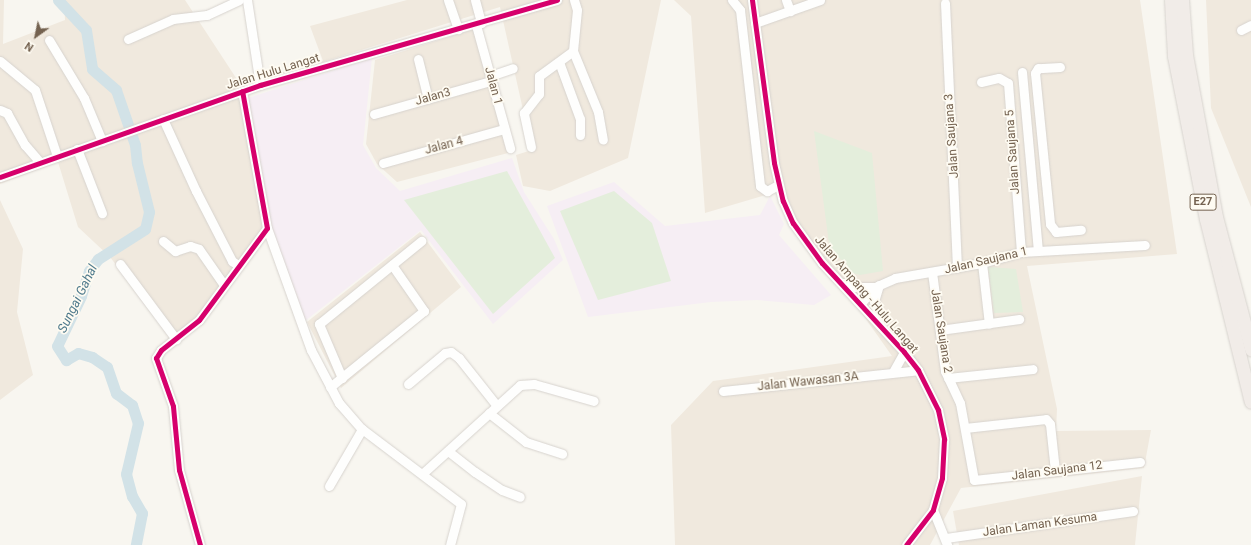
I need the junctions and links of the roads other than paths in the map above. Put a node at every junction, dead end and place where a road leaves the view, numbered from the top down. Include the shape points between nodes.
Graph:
1 (239, 0) edge
2 (247, 0) edge
3 (448, 0) edge
4 (475, 0) edge
5 (557, 0) edge
6 (574, 0) edge
7 (732, 0) edge
8 (752, 0) edge
9 (786, 0) edge
10 (820, 0) edge
11 (1171, 0) edge
12 (1182, 0) edge
13 (945, 3) dead end
14 (790, 11) junction
15 (755, 23) junction
16 (479, 24) junction
17 (1251, 24) edge
18 (458, 29) junction
19 (1241, 30) dead end
20 (128, 39) dead end
21 (49, 40) dead end
22 (573, 51) junction
23 (418, 59) dead end
24 (0, 61) edge
25 (559, 62) junction
26 (1060, 67) dead end
27 (513, 68) dead end
28 (1022, 72) dead end
29 (490, 78) junction
30 (981, 82) dead end
31 (260, 85) junction
32 (242, 91) junction
33 (428, 99) junction
34 (0, 110) edge
35 (374, 114) dead end
36 (163, 118) junction
37 (504, 129) junction
38 (580, 135) dead end
39 (603, 140) dead end
40 (102, 141) junction
41 (531, 147) dead end
42 (510, 148) dead end
43 (1042, 148) junction
44 (77, 149) junction
45 (1029, 150) junction
46 (57, 156) junction
47 (40, 162) junction
48 (383, 163) dead end
49 (0, 177) edge
50 (778, 185) junction
51 (102, 213) dead end
52 (267, 228) junction
53 (1081, 230) dead end
54 (163, 241) dead end
55 (421, 241) dead end
56 (1145, 245) dead end
57 (1038, 250) junction
58 (1021, 252) junction
59 (982, 263) junction
60 (120, 264) dead end
61 (238, 265) junction
62 (392, 265) junction
63 (957, 268) junction
64 (932, 272) junction
65 (839, 281) junction
66 (224, 285) junction
67 (877, 285) junction
68 (861, 303) junction
69 (1019, 319) dead end
70 (989, 324) junction
71 (883, 327) junction
72 (940, 330) junction
73 (176, 339) junction
74 (1251, 349) edge
75 (904, 352) junction
76 (1033, 369) dead end
77 (918, 370) junction
78 (893, 372) junction
79 (342, 378) junction
80 (948, 378) junction
81 (408, 384) dead end
82 (330, 387) junction
83 (723, 391) dead end
84 (594, 402) dead end
85 (1251, 402) edge
86 (497, 406) junction
87 (488, 413) junction
88 (965, 428) junction
89 (362, 429) junction
90 (448, 451) junction
91 (562, 454) dead end
92 (1140, 462) dead end
93 (1055, 471) junction
94 (422, 474) junction
95 (974, 480) joint
96 (329, 486) dead end
97 (520, 497) dead end
98 (932, 510) junction
99 (1133, 512) dead end
100 (947, 541) edge
101 (200, 545) edge
102 (450, 545) edge
103 (906, 545) edge

1 - 20 street via 207,14 173,19
2 - 31 street
3 - 18 street
4 - 16 street, Jalan 1
5 - 16 street, Jalan Hulu Langat
6 - 22 street via 577,10
7 - 50 street via 740,10 760,186 767,191
8 - 15 street, Jalan Ampang - Hulu Langat
9 - 14 street
10 - 14 street
11 - 85 highway, E27 via 1174,56 1206,219
12 - 74 highway, E27 via 1186,55 1216,217
13 - 63 street, Jalan Saujana 3 via 957,207
14 - 15 street
15 - 50 street, Jalan Ampang - Hulu Langat
16 - 18 street, Jalan Hulu Langat
16 - 29 street, Jalan 1
17 - 19 street
18 - 31 street, Jalan Hulu Langat
21 - 40 street via 84,98
22 - 25 street
22 - 39 street via 598,112
23 - 33 street
24 - 46 street via 37,94 41,102 40,110
25 - 38 street via 580,119
25 - 41 street via 539,76 539,94 525,110
26 - 43 street via 1038,68 1035,73
27 - 29 street, Jalan3
28 - 45 street, Jalan Saujana 5
29 - 33 street, Jalan3
29 - 37 street, Jalan 1
30 - 58 street, Jalan Saujana 5 via 999,78 1008,83
31 - 32 street, Jalan Hulu Langat
32 - 36 street, Jalan Hulu Langat
32 - 52 street
33 - 35 street, Jalan3
34 - 47 street via 7,113 25,145
36 - 40 street, Jalan Hulu Langat
36 - 61 street via 196,191 232,261
37 - 42 street, Jalan 1
37 - 48 street, Jalan 4
40 - 44 street, Jalan Hulu Langat
43 - 45 street
43 - 53 street via 1052,229 1056,232
44 - 46 street, Jalan Hulu Langat
44 - 51 street
45 - 57 street, Jalan Saujana 5
46 - 47 street, Jalan Hulu Langat
47 - 49 street, Jalan Hulu Langat
50 - 65 street, Jalan Ampang - Hulu Langat via 795,228
52 - 61 street
52 - 82 street via 311,350
54 - 66 street via 175,251 190,246 199,249
55 - 62 street
56 - 57 street, Jalan Saujana 1
57 - 58 street, Jalan Saujana 1
58 - 59 street, Jalan Saujana 1
59 - 63 street, Jalan Saujana 1
59 - 70 street
60 - 73 street
61 - 66 street
62 - 79 street via 319,325
62 - 79 street via 424,311
63 - 64 street, Jalan Saujana 1
64 - 67 street, Jalan Saujana 1
64 - 72 street, Jalan Saujana 2
65 - 67 street, Jalan Saujana 1 via 854,287
65 - 68 street, Jalan Ampang - Hulu Langat
66 - 73 street via 199,320
67 - 68 street
67 - 71 street via 875,305
68 - 71 street, Jalan Ampang - Hulu Langat
69 - 70 street
70 - 72 street
71 - 75 street, Jalan Ampang - Hulu Langat
72 - 80 street, Jalan Saujana 2
73 - 101 street via 158,354 157,362 173,406 179,470
75 - 77 street, Jalan Ampang - Hulu Langat
75 - 78 street
76 - 80 street
77 - 78 street, Jalan Wawasan 3A
77 - 98 street, Jalan Ampang - Hulu Langat via 938,410 944,439 942,478
78 - 83 street, Jalan Wawasan 3A
79 - 82 street
80 - 88 street, Jalan Saujana 2 via 960,403
81 - 86 street via 445,353 451,352 459,358
82 - 89 street via 339,403
84 - 86 street via 527,383 520,385
86 - 87 street
87 - 90 street
87 - 91 street via 526,442
88 - 93 street via 1046,419 1050,424
88 - 95 street, Jalan Saujana 2
89 - 94 street
89 - 96 street
90 - 94 street
90 - 97 street via 502,490
92 - 93 street, Jalan Saujana 12
93 - 95 street, Jalan Saujana 12
94 - 102 street via 461,504
98 - 100 street
98 - 103 street, Jalan Ampang - Hulu Langat
99 - 100 street, Jalan Laman Kesuma

